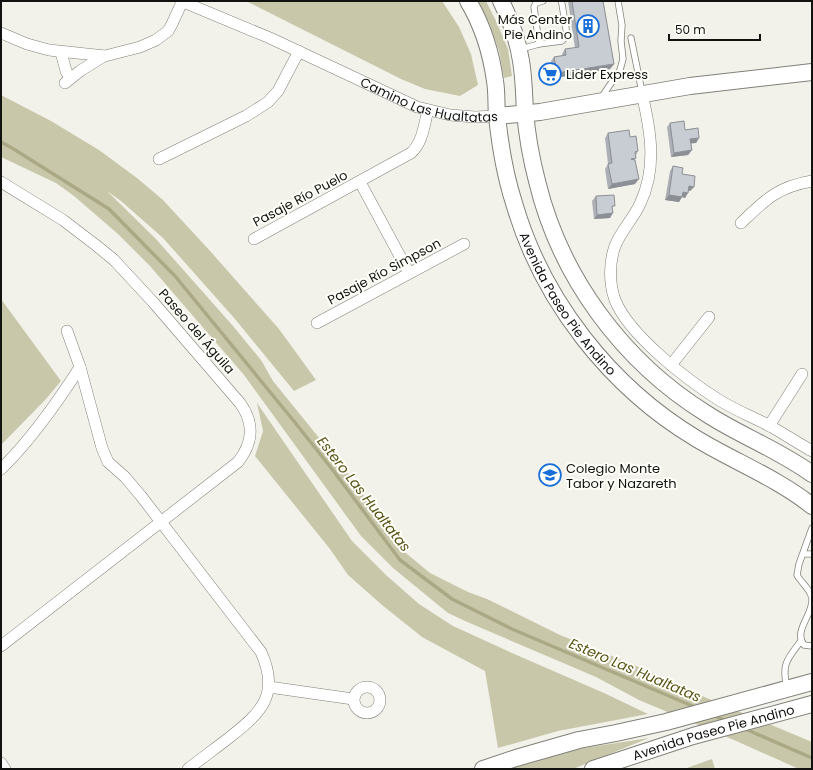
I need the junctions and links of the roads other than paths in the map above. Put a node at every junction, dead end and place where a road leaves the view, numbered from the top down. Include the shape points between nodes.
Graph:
1 (182, 1) edge
2 (468, 1) edge
3 (501, 1) edge
4 (543, 1) edge
5 (560, 1) edge
6 (618, 1) edge
7 (1, 33) edge
8 (631, 38) dead end
9 (539, 44) junction
10 (519, 50) junction
11 (299, 51) junction
12 (61, 52) junction
13 (105, 56) junction
14 (812, 72) edge
15 (642, 94) junction
16 (599, 102) junction
17 (428, 110) junction
18 (525, 114) junction
19 (497, 116) junction
20 (159, 160) dead end
21 (1, 182) edge
22 (360, 182) junction
23 (812, 182) edge
24 (741, 223) dead end
25 (254, 239) dead end
26 (464, 244) dead end
27 (410, 273) junction
28 (709, 318) dead end
29 (317, 323) dead end
30 (67, 331) dead end
31 (672, 365) junction
32 (80, 366) junction
33 (802, 374) dead end
34 (769, 426) junction
35 (812, 451) edge
36 (1, 469) edge
37 (812, 474) edge
38 (812, 506) edge
39 (162, 522) junction
40 (812, 528) edge
41 (804, 554) junction
42 (812, 554) edge
43 (801, 641) junction
44 (1, 646) edge
45 (812, 646) edge
46 (812, 682) edge
47 (269, 688) junction
48 (787, 689) junction
49 (353, 698) dead end
50 (812, 704) edge
51 (1, 763) edge
52 (6, 769) edge
53 (188, 769) edge
54 (483, 769) edge
55 (593, 769) edge

1 - 11 street, Camino Las Hualtatas
1 - 13 street via 172,24 156,40 129,51
2 - 19 street, Avenida Paseo Pie Andino via 480,23 490,51 496,82
3 - 10 street, Avenida Paseo Pie Andino
4 - 9 lane via 534,7
5 - 9 lane via 567,35 562,41
6 - 16 lane via 622,25 622,65
7 - 12 street via 27,44
8 - 15 lane
9 - 10 lane
10 - 18 street, Avenida Paseo Pie Andino
11 - 17 street, Camino Las Hualtatas via 392,96
11 - 20 street via 278,91 268,102 246,116
12 - 13 street
12 - 13 street via 68,81
14 - 15 street, Camino Las Hualtatas via 719,82
15 - 16 street, Camino Las Hualtatas
15 - 31 street via 651,136 649,178 639,205 614,248 611,283 616,301 629,322 650,346
16 - 18 street, Camino Las Hualtatas
17 - 19 street, Camino Las Hualtatas via 464,116
17 - 22 street, Pasaje Río Puelo via 415,150
18 - 19 street, Camino Las Hualtatas
18 - 37 street, Avenida Paseo Pie Andino via 533,166 547,217 570,268 610,329 642,364 678,395
19 - 38 street, Avenida Paseo Pie Andino via 507,179 530,249 546,283 585,340 630,388 680,428 766,475
21 - 39 street, Paseo del Águila via 63,220 114,260 168,318 247,414 250,427 249,441 238,462
22 - 25 street, Pasaje Río Puelo
22 - 27 street, Pasaje Río Puelo
23 - 24 street via 795,184 779,191
26 - 27 street, Pasaje Río Simpson
27 - 29 street, Pasaje Río Simpson
28 - 31 street
30 - 32 street
31 - 34 street via 711,395
32 - 36 street via 35,432
32 - 39 street via 104,455
33 - 34 street
34 - 35 street
39 - 44 street, Paseo del Águila
39 - 47 street via 261,652
40 - 41 lane
41 - 42 lane
41 - 43 lane via 797,575 810,592 812,600 800,634
43 - 45 lane
43 - 48 lane via 784,666
46 - 48 street, Avenida Paseo Pie Andino
47 - 49 street
47 - 53 street via 262,707 252,719
48 - 54 street, Avenida Paseo Pie Andino via 666,722 579,740
50 - 55 street, Avenida Paseo Pie Andino via 693,736
51 - 52 street

